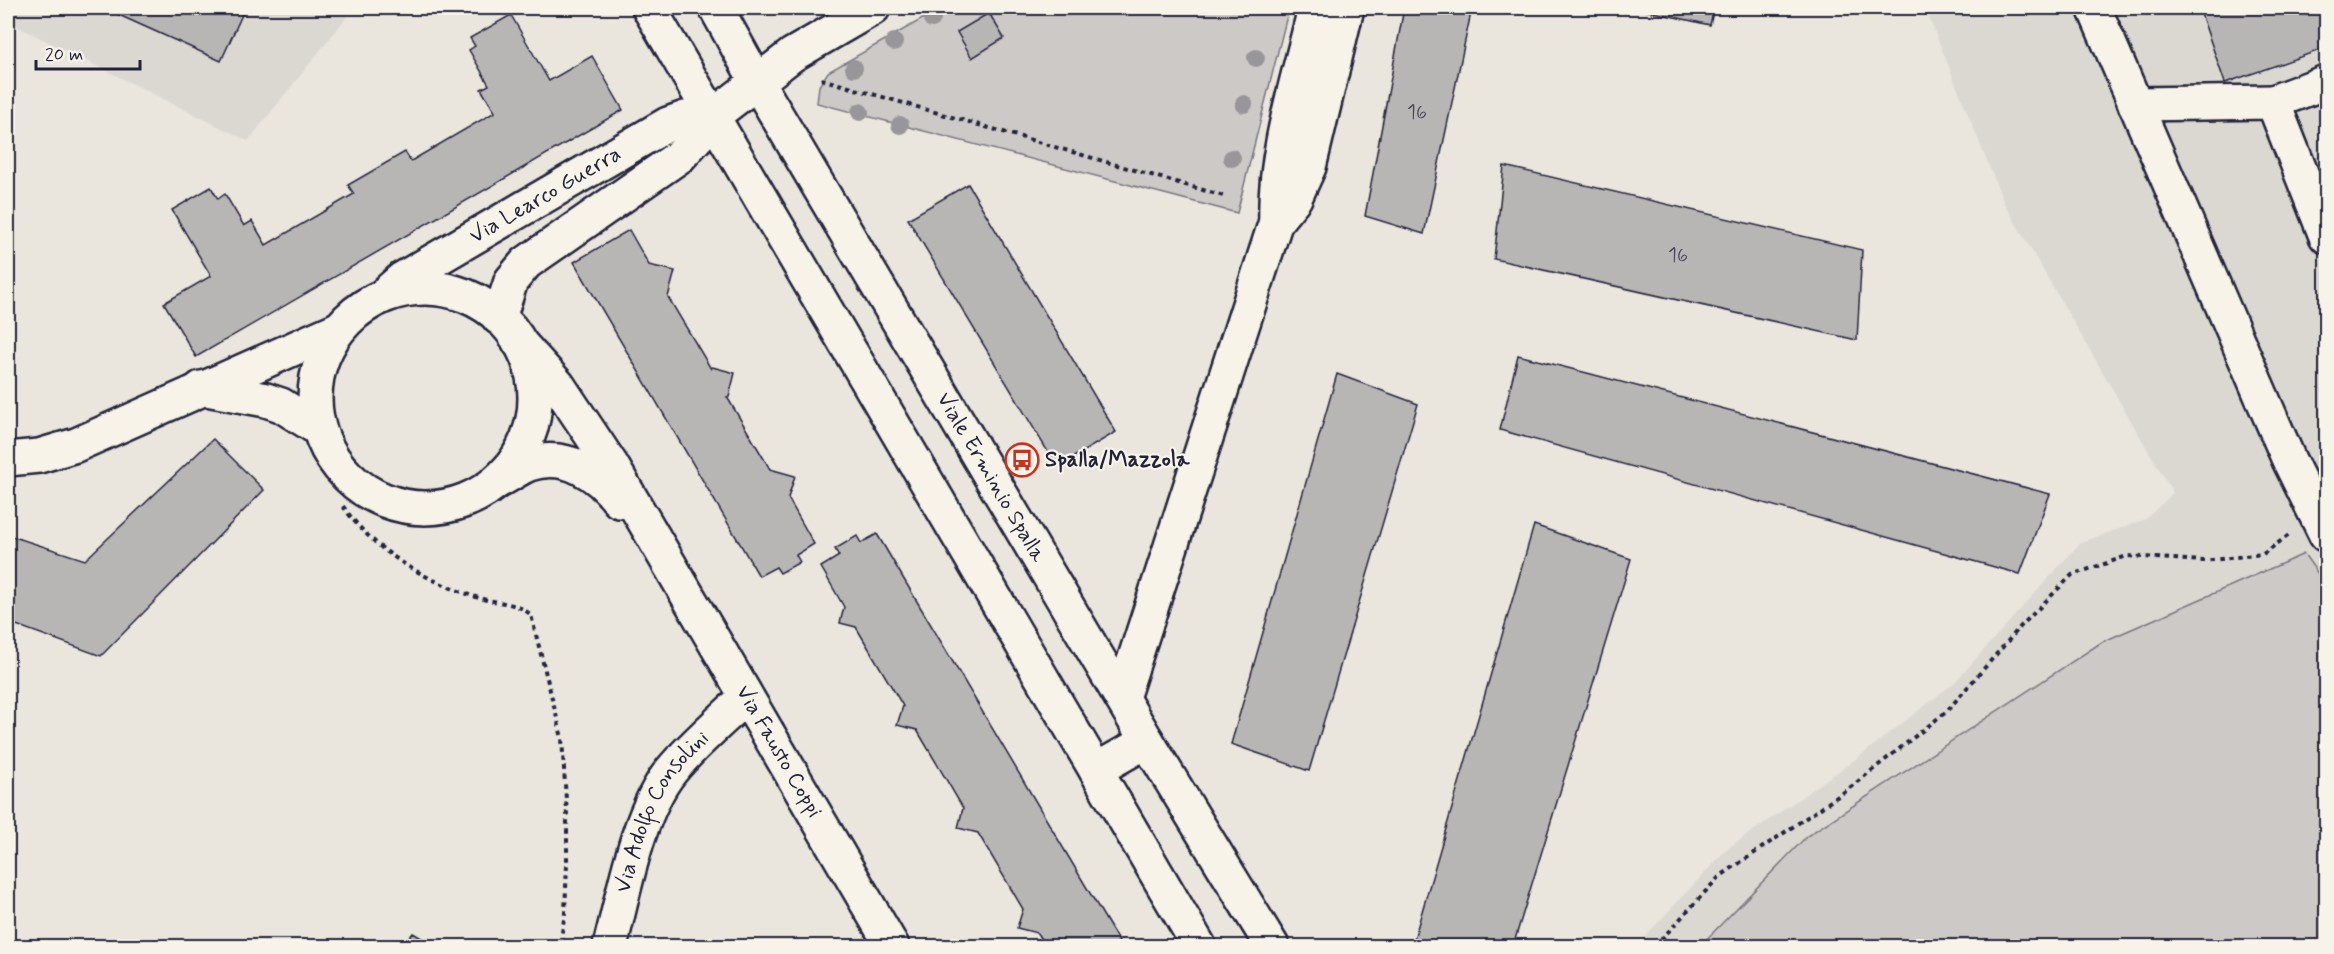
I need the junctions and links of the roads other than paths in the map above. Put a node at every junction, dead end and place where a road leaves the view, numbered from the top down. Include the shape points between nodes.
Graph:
1 (649, 8) edge
2 (716, 8) edge
3 (873, 8) edge
4 (1316, 8) edge
5 (1347, 8) edge
6 (2094, 8) edge
7 (757, 82) junction
8 (2326, 82) edge
9 (2273, 102) junction
10 (2135, 104) junction
11 (712, 116) junction
12 (1276, 221) junction
13 (2326, 236) edge
14 (385, 294) junction
15 (340, 328) junction
16 (509, 330) junction
17 (201, 388) junction
18 (319, 429) junction
19 (8, 459) edge
20 (498, 481) junction
21 (2323, 518) edge
22 (663, 556) junction
23 (746, 697) junction
24 (1122, 698) junction
25 (1147, 741) junction
26 (1096, 770) junction
27 (610, 946) edge
28 (892, 946) edge
29 (1199, 946) edge
30 (1272, 946) edge

1 - 11 street
2 - 7 street, Viale Erminio Spalla
3 - 7 street, Via Learco Guerra via 792,56
4 - 12 street via 1279,160
5 - 12 street via 1309,167 1295,198
6 - 10 street
7 - 11 street, Via Learco Guerra
7 - 24 street, Viale Erminio Spalla
8 - 9 street
9 - 10 street
9 - 13 street
10 - 21 street via 2289,460
11 - 14 street, Via Learco Guerra via 685,118 649,134 402,279
11 - 16 street, Via Learco Guerra via 680,156 526,263 511,281
11 - 26 street
12 - 24 street
14 - 15 street, Via Learco Guerra
14 - 16 street, Via Fausto Coppi via 414,289 445,291 474,300
15 - 17 street
15 - 18 street via 317,375
16 - 20 street via 531,370 535,400 526,444
16 - 22 street, Via Fausto Coppi via 558,385 592,433
17 - 18 street via 267,400
17 - 19 street via 76,445 39,456
18 - 20 street via 329,453 344,473 364,490 397,505 452,505
20 - 22 street, Via Fausto Coppi via 541,462 582,468 610,488
22 - 23 street, Via Fausto Coppi
23 - 27 street, Via Adolfo Consolini via 683,757 660,786 641,828
23 - 28 street, Via Fausto Coppi
24 - 25 street, Viale Erminio Spalla
25 - 26 street
25 - 30 street, Viale Erminio Spalla
26 - 29 street

